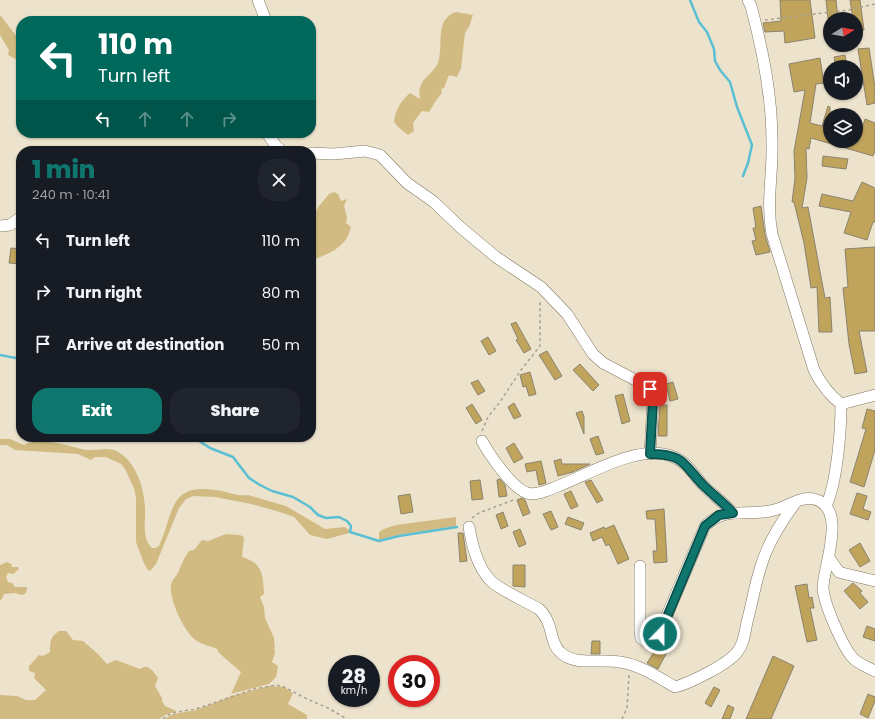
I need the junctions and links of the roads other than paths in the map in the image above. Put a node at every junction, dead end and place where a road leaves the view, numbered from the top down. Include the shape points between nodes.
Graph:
1 (258, 0) edge
2 (748, 0) edge
3 (264, 16) edge
4 (316, 153) edge
5 (16, 221) edge
6 (0, 226) edge
7 (875, 395) edge
8 (840, 404) junction
9 (482, 441) road end
10 (650, 454) junction
11 (796, 502) junction
12 (826, 506) junction
13 (733, 513) junction
14 (469, 527) road end
15 (829, 558) junction
16 (640, 566) dead end
17 (875, 581) edge
18 (875, 671) edge

1 - 3 street
2 - 8 street via 770,94 772,143 768,215 772,234 814,370 825,389
4 - 10 street via 365,151 380,155 407,182 434,202 496,257 546,291 567,314 593,354 603,363 650,389 653,400
5 - 6 street via 10,225
7 - 8 street
8 - 12 street via 832,494
9 - 10 street via 490,456 526,493 544,492 617,461
10 - 13 street via 670,455 686,464
11 - 12 street via 814,499
11 - 13 street via 771,511
11 - 14 street via 766,548 738,652 724,664 675,687 651,673 619,661 577,660 560,653 545,615 491,581 485,573 476,554
12 - 15 street via 832,537
13 - 16 street via 719,515 705,526 660,634 650,642 641,638 640,631
15 - 17 street via 839,572
15 - 18 street via 823,588 830,612 851,656 858,663

